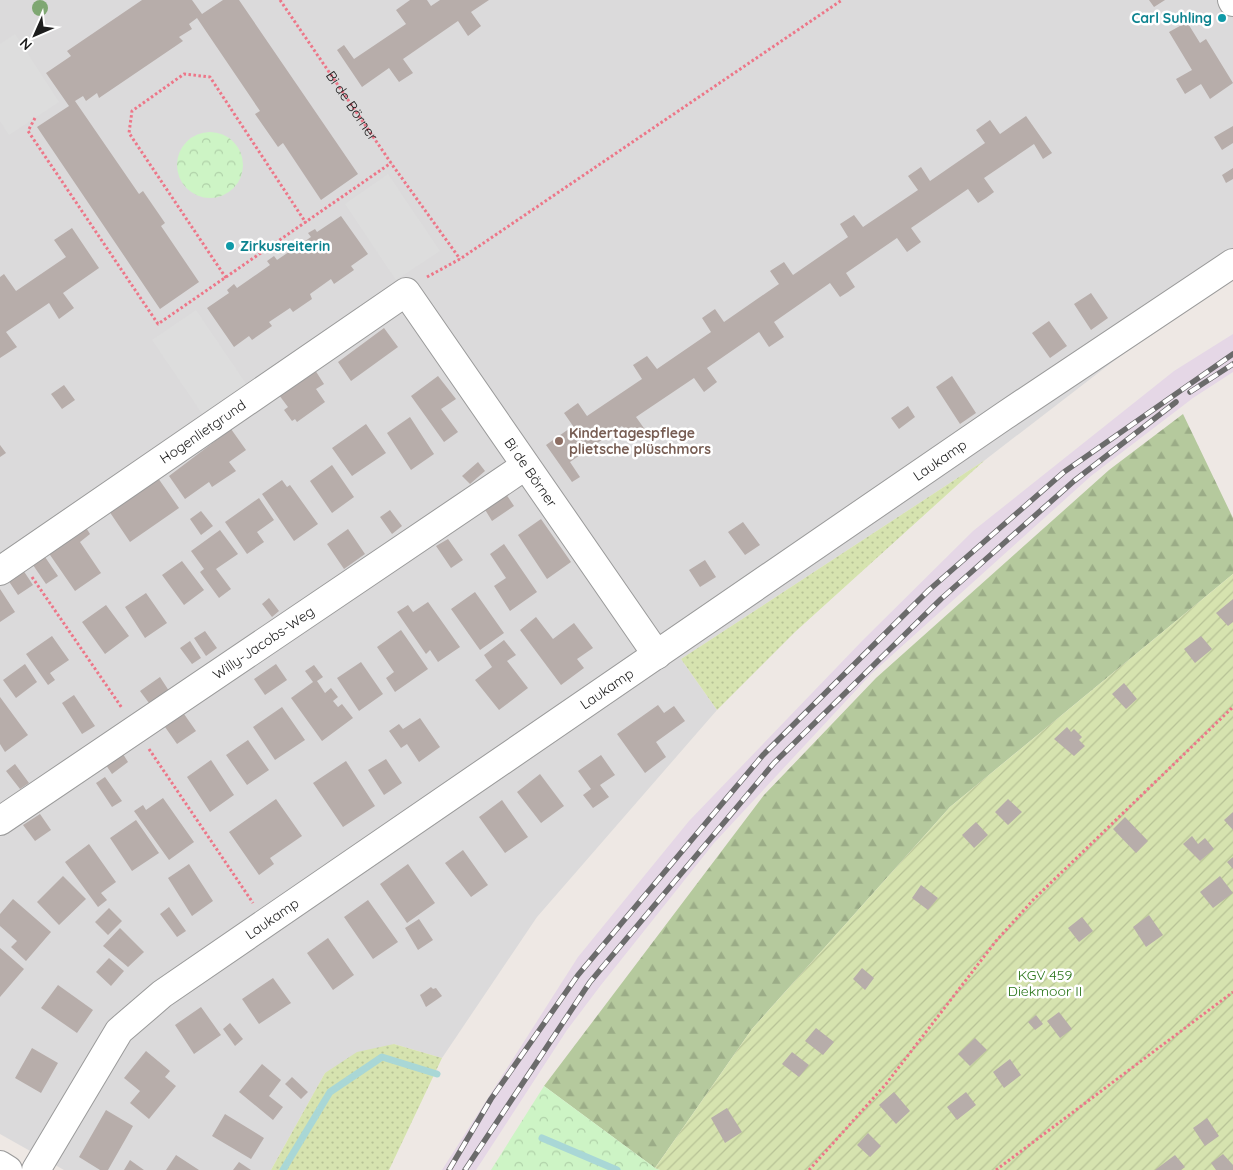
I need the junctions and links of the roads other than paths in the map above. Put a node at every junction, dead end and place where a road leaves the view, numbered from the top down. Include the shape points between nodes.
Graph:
1 (1233, 263) edge
2 (414, 286) joint
3 (525, 466) junction
4 (0, 571) edge
5 (657, 655) junction
6 (0, 821) edge
7 (0, 1166) edge
8 (8, 1170) edge
9 (36, 1170) edge

1 - 5 street, Laukamp
2 - 3 street, Bi de Börner
2 - 4 street, Hogenlietgrund
3 - 5 street, Bi de Börner
3 - 6 street, Willy-Jacobs-Weg
5 - 9 street, Laukamp via 162,994 119,1032
7 - 8 street

